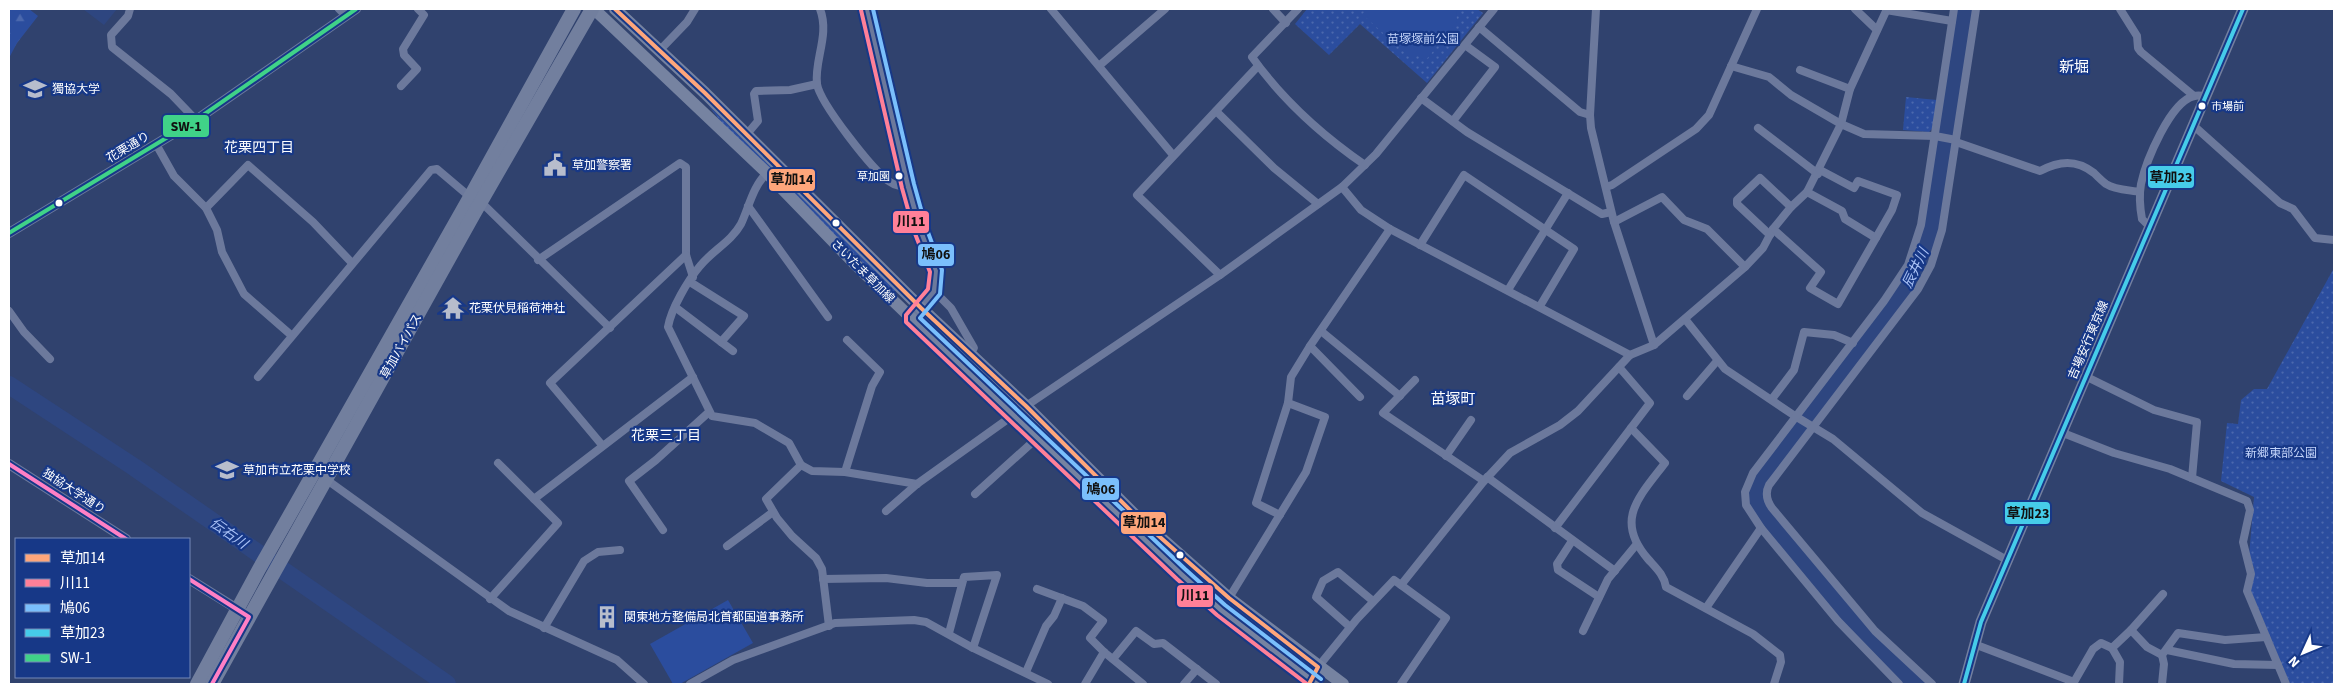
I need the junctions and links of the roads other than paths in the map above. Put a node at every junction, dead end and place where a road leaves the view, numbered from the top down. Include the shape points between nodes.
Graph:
1 (130, 9) edge
2 (356, 9) edge
3 (418, 9) edge
4 (574, 9) edge
5 (593, 9) edge
6 (615, 9) edge
7 (695, 9) edge
8 (820, 9) edge
9 (867, 9) edge
10 (1051, 9) edge
11 (1165, 9) edge
12 (1273, 9) edge
13 (1298, 9) edge
14 (1494, 9) edge
15 (1596, 9) edge
16 (1757, 9) edge
17 (1855, 9) edge
18 (1886, 9) edge
19 (1954, 9) edge
20 (1976, 9) edge
21 (2120, 9) edge
22 (2243, 9) edge
23 (342, 12) edge
24 (1952, 21) junction
25 (1286, 23) junction
26 (1480, 27) junction
27 (1877, 30) junction
28 (1465, 45) junction
29 (660, 50) junction
30 (1100, 65) junction
31 (1258, 66) junction
32 (1731, 66) junction
33 (1800, 70) dead end
34 (817, 84) junction
35 (401, 86) dead end
36 (1850, 89) junction
37 (2194, 96) junction
38 (2206, 96) junction
39 (1421, 98) junction
40 (1216, 111) junction
41 (1590, 114) junction
42 (196, 120) junction
43 (1453, 121) junction
44 (1841, 124) junction
45 (2194, 126) junction
46 (1758, 128) dead end
47 (746, 134) junction
48 (1934, 136) junction
49 (1956, 140) junction
50 (156, 144) junction
51 (1173, 155) junction
52 (1364, 165) junction
53 (767, 172) junction
54 (1819, 172) junction
55 (908, 186) junction
56 (1342, 187) junction
57 (1606, 187) junction
58 (1807, 192) junction
59 (2140, 192) junction
60 (1568, 193) junction
61 (476, 200) junction
62 (1318, 204) junction
63 (748, 206) junction
64 (1791, 207) junction
65 (206, 208) junction
66 (1611, 212) junction
67 (1614, 222) junction
68 (2151, 228) junction
69 (1390, 229) junction
70 (1545, 231) junction
71 (1771, 232) junction
72 (9, 233) edge
73 (1876, 238) junction
74 (2334, 240) edge
75 (1420, 245) junction
76 (686, 254) junction
77 (538, 260) junction
78 (352, 263) junction
79 (1745, 267) junction
80 (1220, 275) junction
81 (692, 280) junction
82 (1508, 290) junction
83 (934, 291) junction
84 (1540, 306) junction
85 (675, 307) junction
86 (921, 308) junction
87 (9, 311) edge
88 (828, 317) dead end
89 (911, 318) junction
90 (1685, 319) junction
91 (610, 328) junction
92 (1321, 331) junction
93 (292, 336) junction
94 (847, 340) dead end
95 (721, 342) junction
96 (1853, 343) junction
97 (1654, 345) junction
98 (1310, 346) junction
99 (733, 351) dead end
100 (1630, 354) junction
101 (969, 355) junction
102 (50, 359) dead end
103 (1717, 362) junction
104 (1619, 368) junction
105 (258, 377) dead end
106 (693, 377) junction
107 (2087, 377) junction
108 (1415, 380) dead end
109 (1400, 396) junction
110 (1687, 396) dead end
111 (1360, 397) dead end
112 (1772, 399) junction
113 (1288, 403) junction
114 (1026, 406) junction
115 (709, 412) junction
116 (1012, 416) junction
117 (1796, 417) junction
118 (1471, 420) dead end
119 (1813, 427) junction
120 (1631, 428) junction
121 (2063, 433) junction
122 (1036, 438) junction
123 (602, 445) junction
124 (1446, 456) junction
125 (498, 463) dead end
126 (9, 464) edge
127 (802, 465) junction
128 (845, 472) junction
129 (2192, 478) junction
130 (1485, 479) junction
131 (327, 480) junction
132 (917, 484) junction
133 (975, 494) dead end
134 (534, 499) junction
135 (886, 511) dead end
136 (774, 512) junction
137 (1280, 515) junction
138 (1555, 528) junction
139 (1761, 528) junction
140 (663, 530) dead end
141 (124, 538) edge
142 (1572, 541) junction
143 (1636, 545) junction
144 (727, 546) dead end
145 (620, 550) dead end
146 (2007, 560) junction
147 (1615, 571) junction
148 (823, 579) junction
149 (190, 580) edge
150 (962, 583) junction
151 (1401, 585) junction
152 (1037, 589) dead end
153 (2163, 594) dead end
154 (1599, 597) junction
155 (1062, 598) junction
156 (1229, 598) junction
157 (490, 599) junction
158 (1374, 601) junction
159 (1706, 608) junction
160 (237, 609) junction
161 (249, 617) junction
162 (829, 626) junction
163 (1350, 627) junction
164 (544, 628) junction
165 (2131, 630) junction
166 (1583, 631) dead end
167 (949, 633) junction
168 (2266, 638) junction
169 (1974, 644) junction
170 (973, 648) junction
171 (2112, 648) junction
172 (1104, 652) junction
173 (2164, 653) junction
174 (1112, 659) junction
175 (2278, 665) junction
176 (1318, 667) junction
177 (1197, 669) junction
178 (1026, 672) junction
179 (1890, 681) edge
180 (1313, 683) edge
181 (2073, 683) edge
182 (197, 684) edge
183 (212, 684) edge
184 (644, 684) edge
185 (690, 684) edge
186 (1048, 684) edge
187 (1086, 684) edge
188 (1143, 684) edge
189 (1184, 684) edge
190 (1216, 684) edge
191 (1342, 684) edge
192 (1401, 684) edge
193 (1774, 684) edge
194 (1900, 684) edge
195 (1932, 684) edge
196 (1964, 684) edge
197 (2119, 684) edge
198 (2162, 684) edge
199 (2286, 684) edge

1 - 42 street via 128,16 111,35 112,47 161,85
2 - 23 street, 花栗通り
3 - 35 street via 424,15 403,50 417,69
4 - 61 highway, 草加バイパス
5 - 53 main road, さいたま草加線
5 - 61 highway, 草加バイパス
6 - 29 main road, さいたま草加線
7 - 29 street
8 - 34 street via 824,28
9 - 55 street
10 - 30 street
11 - 30 street
12 - 25 street
13 - 25 street
14 - 26 street
15 - 41 street
16 - 32 street
17 - 27 street
18 - 24 street
18 - 27 street
19 - 24 street
20 - 49 street
21 - 37 street via 2135,31 2141,52
22 - 38 main road, 吉場安行東京線
23 - 42 street, 花栗通り
24 - 48 street
25 - 31 street via 1252,57
26 - 28 street
26 - 41 street via 1580,112
27 - 36 street
28 - 39 street
28 - 43 street via 1495,67
29 - 47 main road, さいたま草加線
30 - 51 street
31 - 40 street
31 - 52 street via 1284,96 1335,144
32 - 44 street via 1769,77 1791,95
32 - 57 street via 1709,115 1696,129
33 - 36 street
34 - 47 street via 796,90 756,91 758,122
34 - 55 street via 863,156 894,185
36 - 44 street
37 - 38 street
37 - 59 street via 2168,120 2157,139
38 - 45 main road, 吉場安行東京線
39 - 43 street
39 - 52 street
40 - 51 street
40 - 62 street via 1274,168
41 - 57 street
42 - 50 street, 花栗通り
43 - 60 street
44 - 48 street via 1864,134
44 - 54 street
45 - 68 main road, 吉場安行東京線
45 - 74 street via 2280,204 2293,209 2314,238
46 - 54 street
47 - 86 main road, さいたま草加線
48 - 49 street
48 - 96 street via 1926,198 1914,253 1901,277
49 - 59 street via 2040,171 2055,163 2074,164 2115,188
49 - 119 street via 1942,230 1925,277
50 - 65 street via 174,176
50 - 72 street, 花栗通り
51 - 80 street via 1137,195
52 - 56 street
53 - 63 street via 760,179
53 - 89 main road, さいたま草加線
54 - 58 street
54 - 73 street via 1854,188 1858,181 1897,195
55 - 83 street via 936,271
56 - 62 street
56 - 69 street via 1361,210
57 - 66 street
58 - 64 street
58 - 73 street via 1842,211 1845,219
59 - 68 street via 2142,219
60 - 66 street via 1602,214
60 - 70 street
61 - 77 street
61 - 78 street via 437,169 431,170
61 - 131 highway, 草加バイパス
61 - 160 highway, 草加バイパス
62 - 80 street
63 - 81 street via 730,239 701,265
63 - 88 street
64 - 71 street
64 - 71 street via 1760,178 1737,200 1737,204
65 - 78 street via 248,165 313,222
65 - 93 street via 217,230 222,252 244,294
66 - 67 street
67 - 79 street via 1662,197 1684,220 1707,229
67 - 97 street
68 - 107 main road, 吉場安行東京線
69 - 75 street
69 - 92 street
70 - 75 street via 1464,175
70 - 82 street
70 - 84 street via 1574,249
71 - 73 street via 1821,272 1810,288 1838,304
71 - 79 street via 1763,248
75 - 82 street
76 - 77 street via 686,167 680,163
76 - 81 street
76 - 91 street
77 - 91 street
78 - 93 street
79 - 90 street
80 - 114 street
81 - 85 street
81 - 95 street via 744,316
82 - 84 street
83 - 86 street
83 - 101 street via 951,308 974,348
84 - 100 street
85 - 95 street
85 - 106 street via 668,327
86 - 89 street
86 - 101 main road, さいたま草加線
87 - 102 street
89 - 116 main road, さいたま草加線
90 - 97 street
90 - 103 street
91 - 123 street via 550,383
92 - 98 street
92 - 109 street
93 - 105 street
94 - 128 street via 880,372 872,386
95 - 99 street
96 - 112 street via 1834,335 1804,332 1794,370
96 - 117 street
97 - 100 street
98 - 111 street via 1341,384
98 - 113 street via 1291,377
100 - 104 street
101 - 114 main road, さいたま草加線
103 - 110 street
103 - 112 street
104 - 120 street via 1650,403
104 - 130 street via 1578,411 1510,453
106 - 115 street
106 - 123 street
107 - 121 main road, 吉場安行東京線
107 - 129 street via 2154,410 2197,422
108 - 109 street
109 - 124 street via 1384,413
112 - 117 street
113 - 137 street via 1256,503
113 - 137 street via 1325,417 1306,472
114 - 116 street
114 - 156 main road, さいたま草加線 via 1136,515
115 - 127 street via 726,420 755,423 789,442
115 - 140 street via 629,481
116 - 122 main road, さいたま草加線
116 - 132 street
117 - 119 street
117 - 139 street via 1748,481 1746,505
118 - 124 street
119 - 146 street via 1833,439 1922,513
119 - 195 street via 1769,485 1768,501 1876,631
120 - 138 street
120 - 143 street via 1665,463 1631,514
121 - 129 street
121 - 146 main road, 吉場安行東京線
122 - 133 street
122 - 180 main road, さいたま草加線 via 1194,586
123 - 134 street
124 - 130 street
125 - 134 street
126 - 141 street, 独協大学通り
127 - 128 street via 812,470
127 - 136 street via 766,500
128 - 132 street
129 - 168 street via 2247,501 2250,510 2243,542 2251,574 2246,591
130 - 138 street
130 - 151 street
131 - 157 street
131 - 161 highway, 草加バイパス
132 - 135 street
134 - 157 street via 558,523
136 - 144 street
136 - 148 street via 792,536 816,558
137 - 156 street
138 - 142 street
139 - 159 street
139 - 179 street
142 - 147 street
142 - 154 street via 1557,564 1558,570
143 - 147 street
143 - 159 street via 1665,578 1666,587
145 - 164 street via 598,552 584,561
146 - 169 main road, 吉場安行東京線
147 - 154 street
148 - 150 street via 886,578
148 - 162 street
149 - 160 street
150 - 167 street
150 - 170 street via 964,577 997,576
151 - 158 street via 1394,580
151 - 192 street via 1446,618
152 - 155 street
153 - 165 street
154 - 166 street
155 - 172 street via 1083,606 1103,621 1090,638
155 - 178 street
156 - 176 main road, さいたま草加線
157 - 164 street
158 - 163 street
158 - 163 street via 1338,572 1323,581 1316,598
159 - 193 street via 1752,634 1780,655
160 - 161 street
160 - 182 highway, 草加バイパス
161 - 183 highway, 草加バイパス
162 - 167 street via 835,623 914,620
162 - 185 street via 733,660
163 - 176 street
164 - 184 street via 617,660
165 - 171 street
165 - 173 street via 2147,647
167 - 170 street
168 - 173 street via 2225,640 2178,633
168 - 175 street
169 - 181 street
169 - 196 main road, 吉場安行東京線
170 - 178 street
171 - 181 street via 2101,642 2093,649
171 - 197 street via 2120,662
172 - 174 street
172 - 187 street
173 - 175 street via 2234,664
173 - 198 street
174 - 177 street via 1136,631 1154,644 1163,643
174 - 188 street
175 - 199 street
176 - 180 street
176 - 191 main road, さいたま草加線
177 - 189 street
177 - 190 street
178 - 186 street
179 - 194 street

